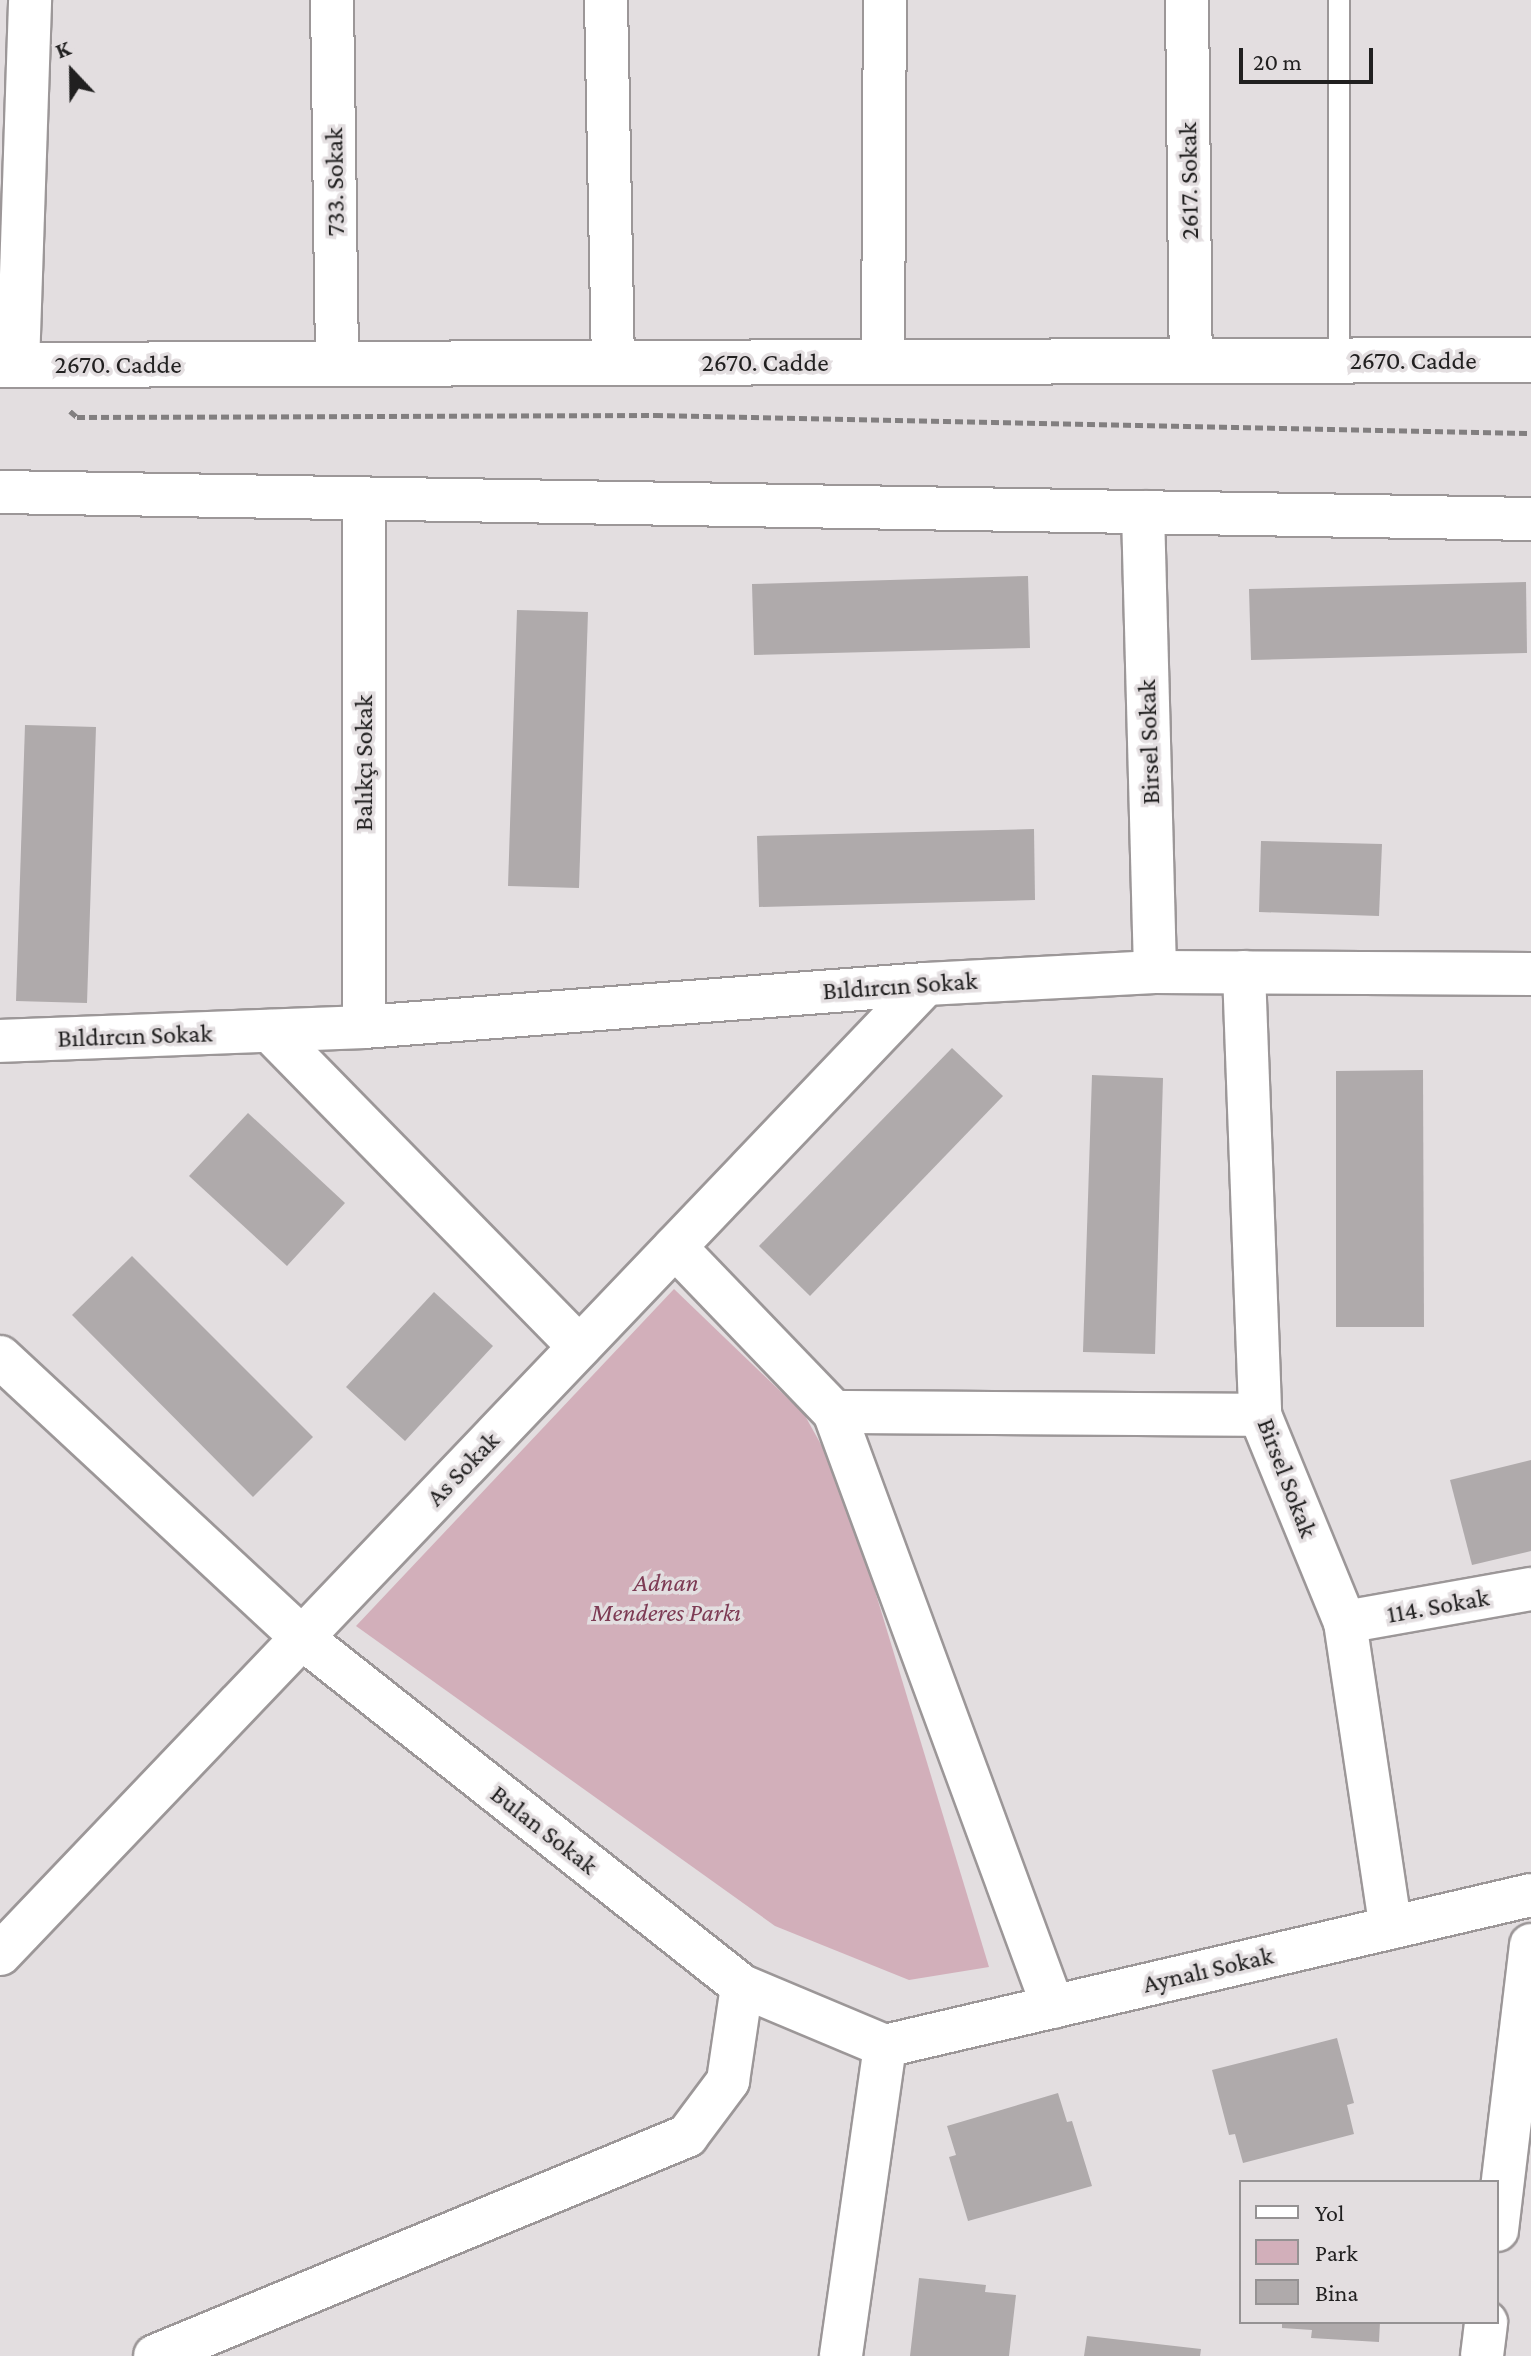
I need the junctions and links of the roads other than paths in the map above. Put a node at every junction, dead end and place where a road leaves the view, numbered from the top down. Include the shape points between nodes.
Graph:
1 (332, 0) edge
2 (606, 0) edge
3 (885, 0) edge
4 (1187, 0) edge
5 (1339, 0) edge
6 (20, 10) edge
7 (1531, 360) edge
8 (1191, 361) junction
9 (1339, 361) junction
10 (883, 362) junction
11 (613, 363) junction
12 (337, 364) junction
13 (9, 365) edge
14 (0, 492) edge
15 (364, 498) junction
16 (1143, 512) junction
17 (1531, 519) edge
18 (1155, 972) junction
19 (1244, 972) junction
20 (1531, 974) edge
21 (926, 984) junction
22 (364, 1027) junction
23 (270, 1031) junction
24 (0, 1041) edge
25 (675, 1247) junction
26 (579, 1347) junction
27 (0, 1357) edge
28 (834, 1412) junction
29 (1260, 1415) junction
30 (1531, 1589) edge
31 (1345, 1622) junction
32 (302, 1638) junction
33 (1531, 1895) edge
34 (1391, 1928) junction
35 (1531, 1945) edge
36 (0, 1954) edge
37 (742, 1986) junction
38 (1053, 2007) junction
39 (885, 2046) junction
40 (1499, 2213) edge
41 (1486, 2324) edge
42 (155, 2356) edge
43 (841, 2356) edge
44 (1482, 2356) edge

1 - 12 street, 733. Sokak
2 - 11 street
3 - 10 street
4 - 8 street, 2617. Sokak
5 - 9 lane
6 - 13 street
7 - 9 main road, 2670. Cadde
8 - 9 main road, 2670. Cadde
8 - 10 main road, 2670. Cadde
10 - 11 main road, 2670. Cadde
11 - 12 main road, 2670. Cadde
12 - 13 main road, 2670. Cadde
14 - 15 street
15 - 16 street
15 - 22 street, Balıkçı Sokak
16 - 17 street
16 - 18 street, Birsel Sokak
18 - 19 street, Bıldırcın Sokak
18 - 21 street, Bıldırcın Sokak
19 - 20 street, Bıldırcın Sokak
19 - 29 street, Birsel Sokak
21 - 22 street, Bıldırcın Sokak
21 - 25 street, As Sokak
22 - 23 street, Bıldırcın Sokak
23 - 24 street, Bıldırcın Sokak
23 - 26 street
25 - 26 street, As Sokak
25 - 28 street
26 - 32 street, As Sokak
27 - 32 street, Bulan Sokak
28 - 29 street
28 - 38 street
29 - 31 street, Birsel Sokak
30 - 31 street, 114. Sokak
31 - 34 street, Birsel Sokak
32 - 36 street, As Sokak
32 - 37 street, Bulan Sokak
33 - 34 street, Aynalı Sokak
34 - 38 street, Aynalı Sokak
35 - 40 street
37 - 39 street, Bulan Sokak
37 - 42 street via 728,2081 687,2136
38 - 39 street, Aynalı Sokak
39 - 43 street
41 - 44 street

